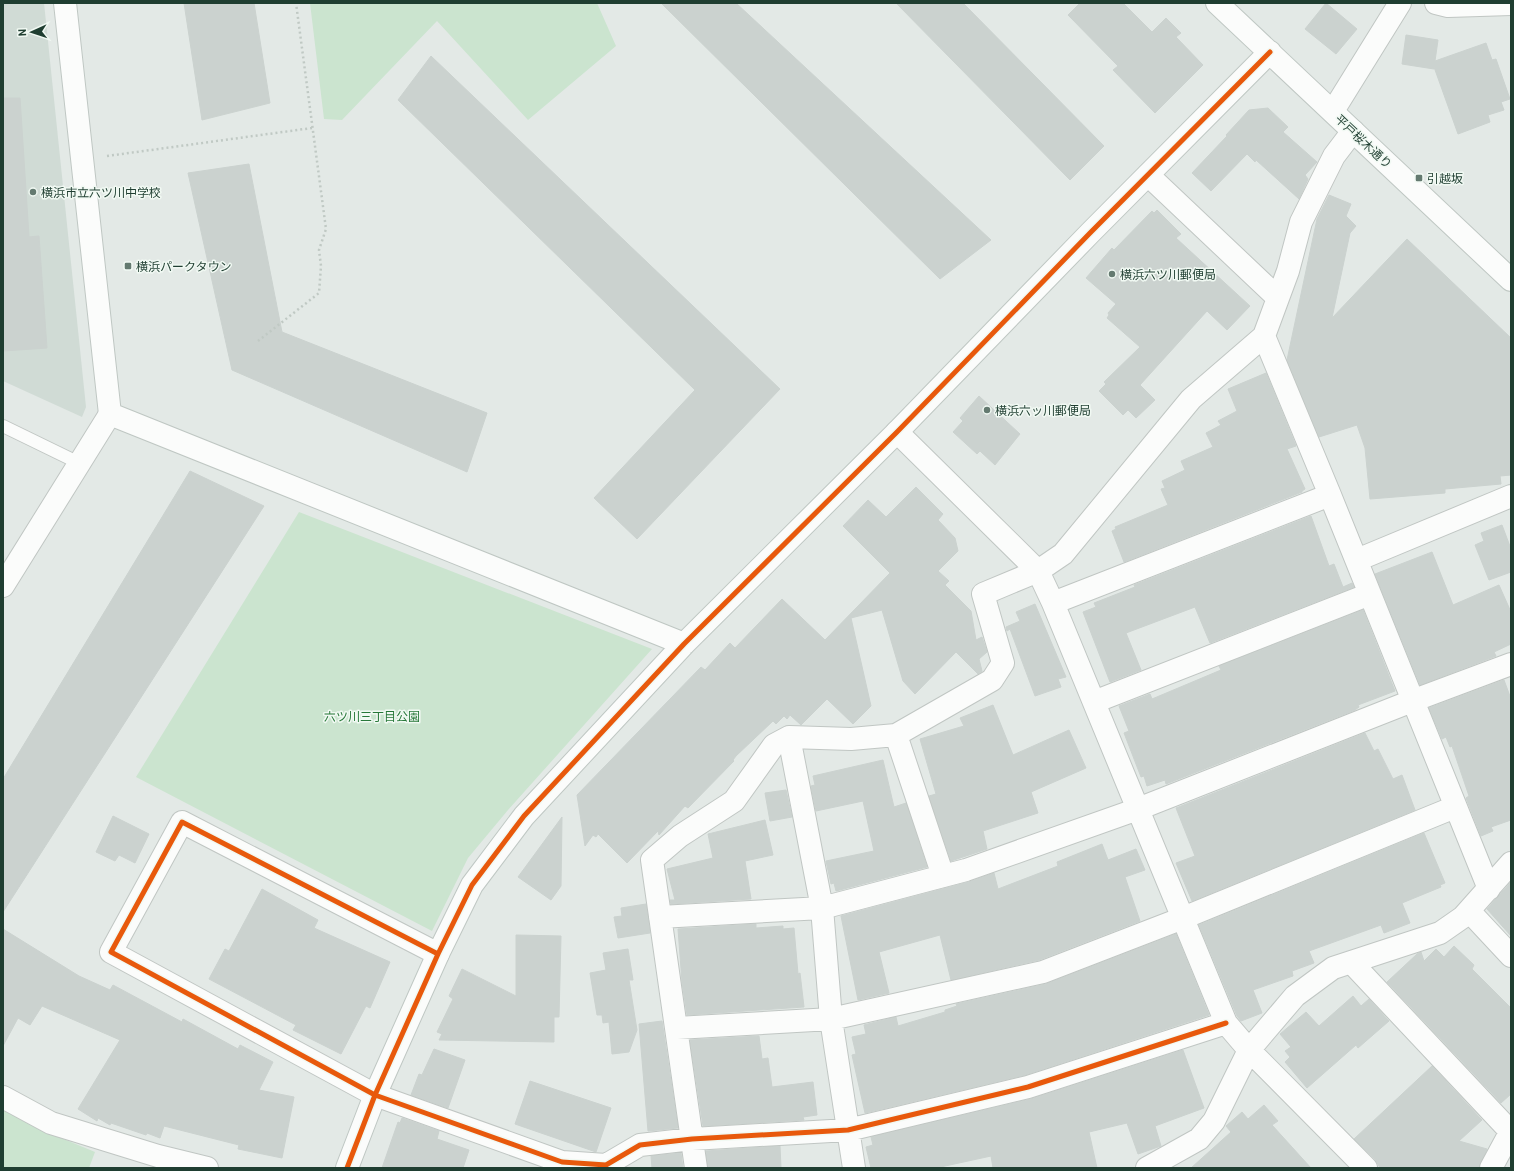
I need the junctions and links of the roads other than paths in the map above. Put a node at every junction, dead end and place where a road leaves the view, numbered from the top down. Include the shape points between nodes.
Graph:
1 (65, 3) edge
2 (1217, 3) edge
3 (1400, 3) edge
4 (1436, 3) edge
5 (1511, 4) edge
6 (1270, 52) junction
7 (1333, 111) junction
8 (1353, 131) junction
9 (1148, 175) junction
10 (1511, 280) edge
11 (1278, 298) junction
12 (1264, 336) junction
13 (110, 414) junction
14 (3, 426) edge
15 (897, 432) junction
16 (79, 462) junction
17 (1330, 495) junction
18 (1511, 496) edge
19 (1356, 560) junction
20 (1038, 571) junction
21 (3, 586) edge
22 (1370, 594) junction
23 (1053, 603) junction
24 (684, 644) junction
25 (1511, 664) edge
26 (1412, 701) junction
27 (1094, 702) junction
28 (896, 735) junction
29 (789, 737) junction
30 (1455, 807) junction
31 (1138, 809) junction
32 (1511, 863) edge
33 (943, 876) junction
34 (1489, 889) junction
35 (822, 908) junction
36 (1469, 911) junction
37 (660, 917) junction
38 (1183, 918) junction
39 (438, 954) junction
40 (1511, 956) edge
41 (1351, 962) junction
42 (831, 1019) junction
43 (1226, 1023) junction
44 (677, 1028) junction
45 (1249, 1050) junction
46 (375, 1095) junction
47 (3, 1098) edge
48 (848, 1130) junction
49 (1511, 1132) edge
50 (692, 1139) junction
51 (156, 1162) edge
52 (207, 1168) edge
53 (347, 1168) edge
54 (696, 1168) edge
55 (854, 1168) edge
56 (1147, 1168) edge
57 (1366, 1168) edge
58 (1491, 1168) edge

1 - 13 street
2 - 6 street, 平戸桜木通り
3 - 7 street
4 - 5 street via 1448,6
6 - 7 street, 平戸桜木通り
6 - 9 street
7 - 8 street, 平戸桜木通り
8 - 10 street, 平戸桜木通り
8 - 11 street via 1334,156 1301,222
9 - 11 street
9 - 15 street
11 - 12 street
12 - 17 street
12 - 20 street via 1191,399 1063,554
13 - 16 street
13 - 24 street
14 - 16 lane
15 - 20 street
15 - 24 street
16 - 21 street
17 - 19 street
17 - 23 street
18 - 19 street
19 - 22 street
20 - 23 street
20 - 28 street via 983,594 1002,662 992,680
22 - 26 street
22 - 27 street
23 - 27 street
24 - 39 street via 524,816 472,885
25 - 26 street
26 - 30 street
26 - 31 street
27 - 31 street
28 - 29 street via 851,739
28 - 33 street
29 - 35 street
29 - 37 street via 774,745 734,801 680,836 652,860
30 - 34 street
30 - 38 street
31 - 33 street
31 - 38 street
32 - 34 street
33 - 35 street
34 - 36 street
35 - 37 street
35 - 42 street
36 - 40 street
36 - 41 street via 1440,933
37 - 44 street
38 - 42 street via 1043,972
38 - 43 street
39 - 46 street
39 - 46 street via 182,822 111,952
41 - 45 street via 1333,968 1295,996
41 - 49 street
42 - 44 street
42 - 48 street
43 - 45 street
43 - 48 street via 1028,1087
44 - 50 street
45 - 56 street via 1214,1121 1198,1139
45 - 57 street
46 - 50 street via 562,1162 606,1165 640,1145
46 - 53 street
47 - 51 street via 51,1124
48 - 50 street
48 - 55 street
49 - 58 street
50 - 54 street
51 - 52 street

